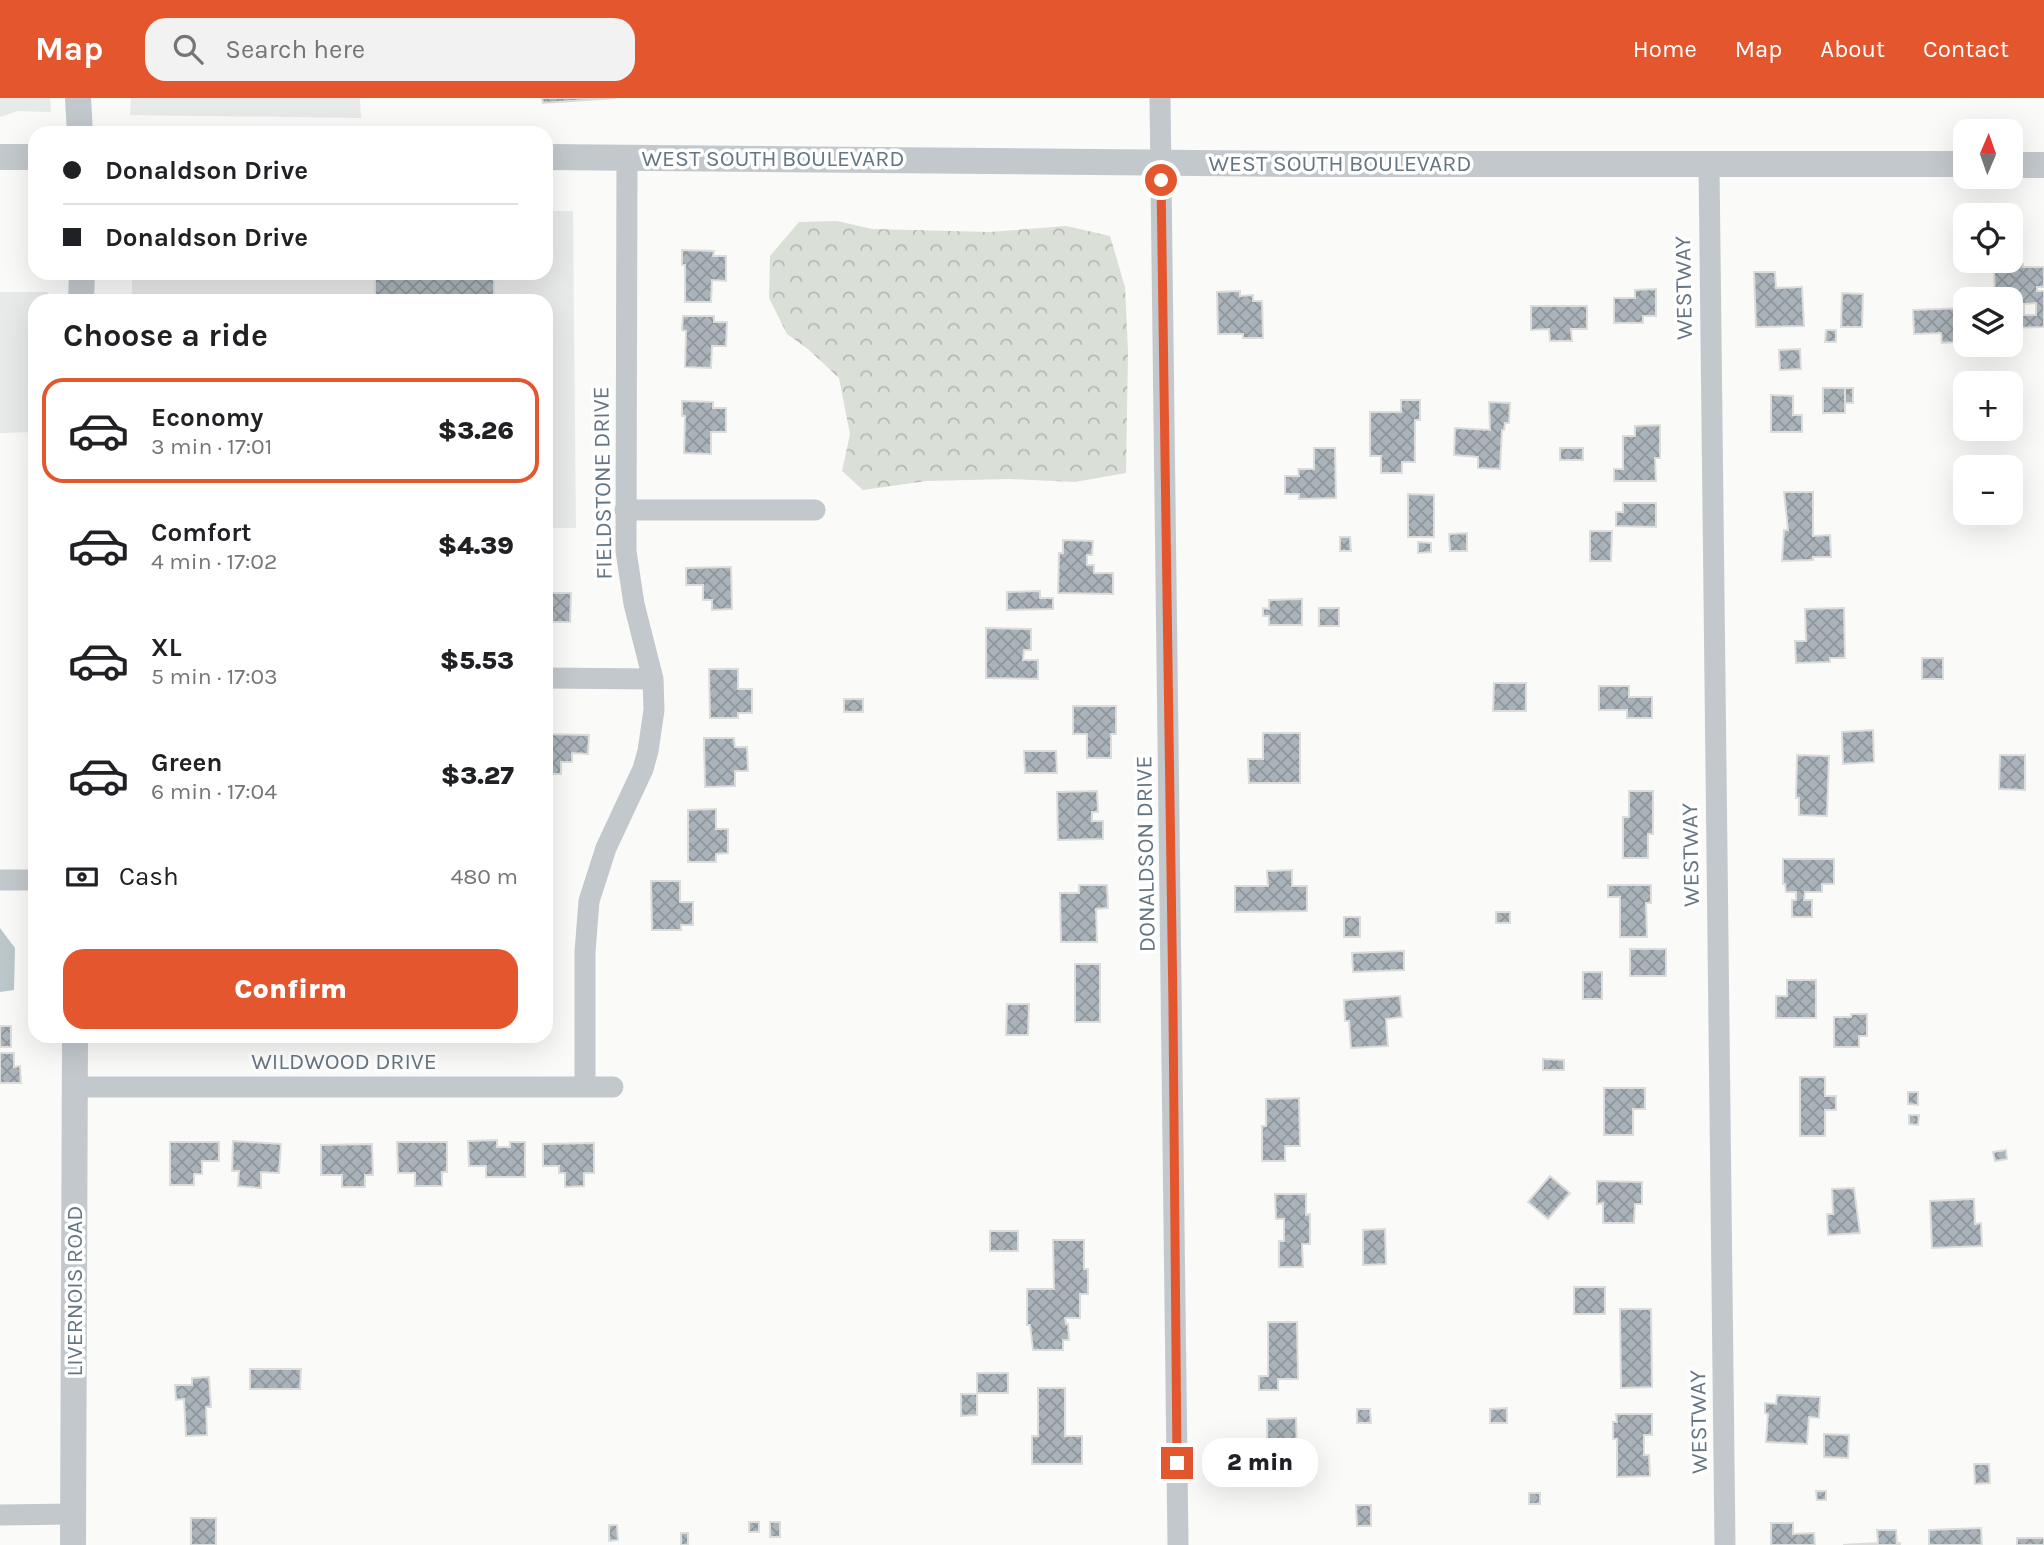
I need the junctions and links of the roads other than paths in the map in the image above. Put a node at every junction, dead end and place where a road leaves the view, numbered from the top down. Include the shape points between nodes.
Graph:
1 (78, 98) edge
2 (1160, 98) edge
3 (80, 126) edge
4 (0, 157) edge
5 (28, 157) edge
6 (627, 157) junction
7 (553, 158) edge
8 (1161, 162) junction
9 (1709, 164) junction
10 (1953, 164) edge
11 (2023, 164) edge
12 (2044, 165) edge
13 (625, 510) junction
14 (815, 510) dead end
15 (553, 678) edge
16 (653, 679) junction
17 (0, 880) edge
18 (28, 880) edge
19 (75, 1043) edge
20 (585, 1086) junction
21 (75, 1087) junction
22 (613, 1087) dead end
23 (73, 1514) junction
24 (0, 1515) edge
25 (73, 1545) edge
26 (1178, 1545) edge
27 (1725, 1545) edge

1 - 3 street
2 - 8 street, DONALDSON DRIVE
4 - 5 street
6 - 7 street, WEST SOUTH BOULEVARD
6 - 8 street, WEST SOUTH BOULEVARD
6 - 13 street, FIELDSTONE DRIVE
8 - 9 street, WEST SOUTH BOULEVARD
8 - 26 street, DONALDSON DRIVE
9 - 10 street, WEST SOUTH BOULEVARD
9 - 27 street, WESTWAY
11 - 12 street
13 - 14 street
13 - 16 street, FIELDSTONE DRIVE via 629,578
15 - 16 street
16 - 20 street, FIELDSTONE DRIVE via 648,751 589,901
17 - 18 street
19 - 21 street, LIVERNOIS ROAD
20 - 21 street, WILDWOOD DRIVE
20 - 22 street, WILDWOOD DRIVE
21 - 23 street, LIVERNOIS ROAD
23 - 24 street
23 - 25 street, LIVERNOIS ROAD

